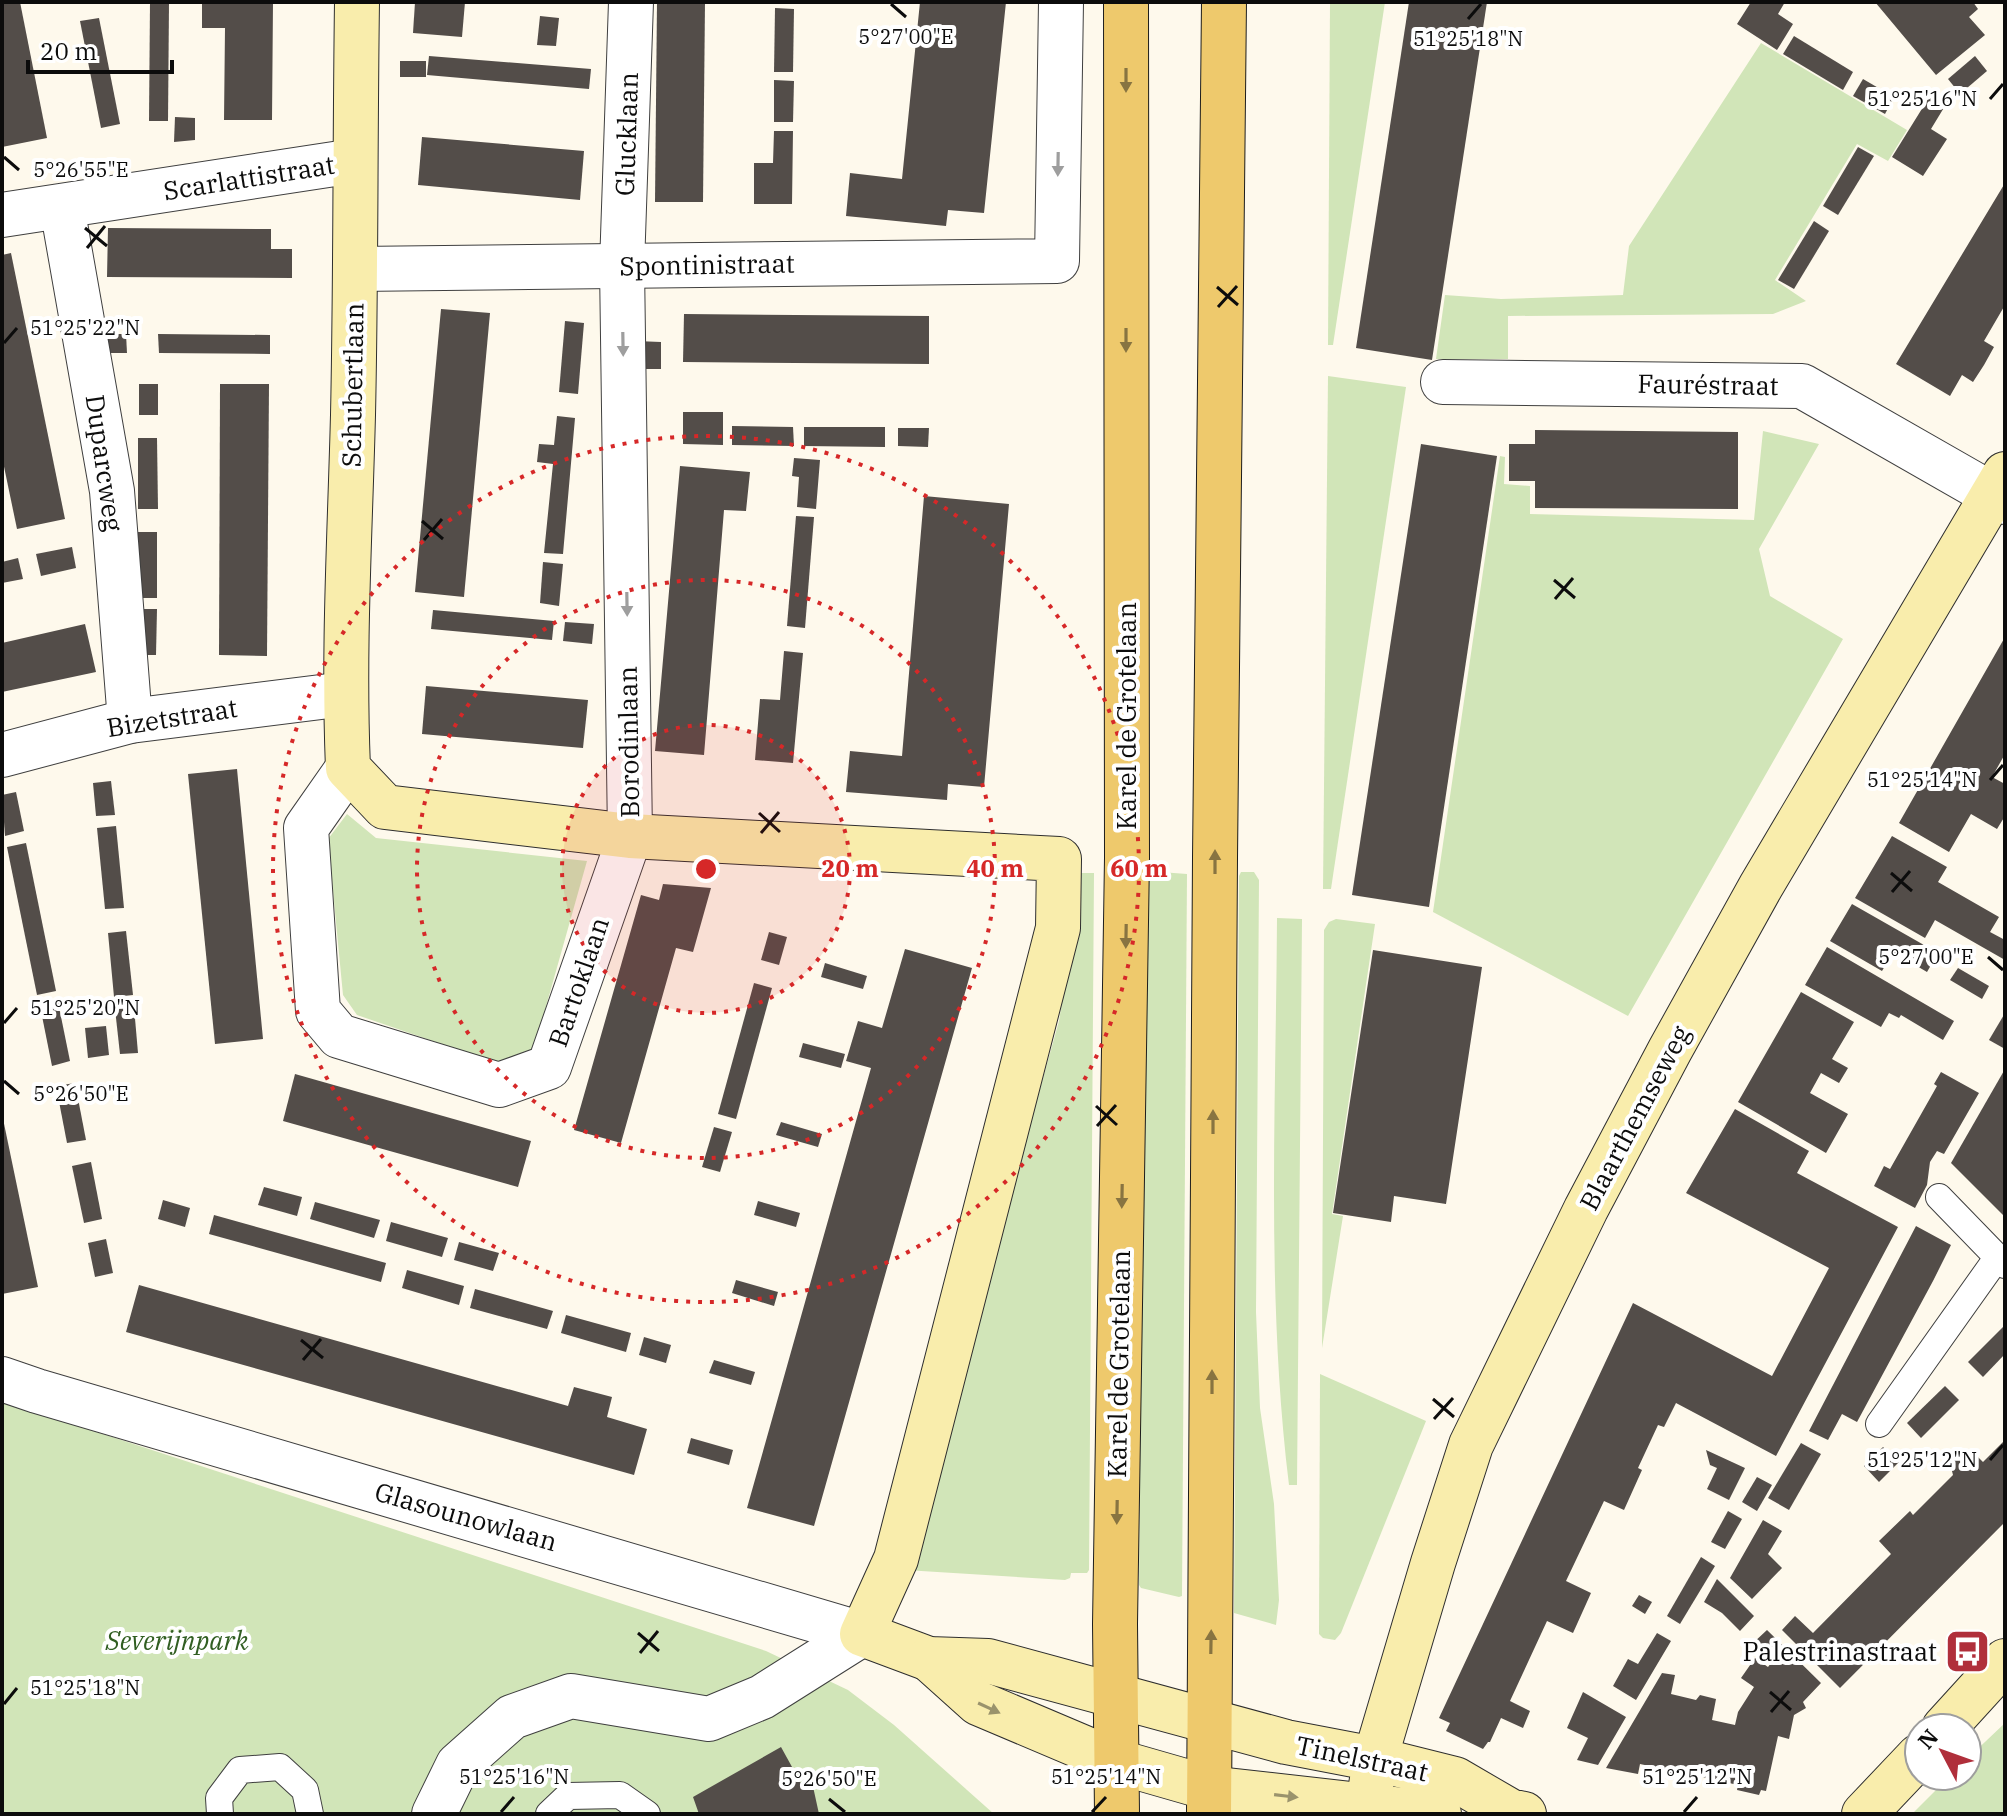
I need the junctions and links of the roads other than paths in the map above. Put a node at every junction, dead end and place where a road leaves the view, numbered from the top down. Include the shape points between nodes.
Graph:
1 (357, 2) edge
2 (631, 2) edge
3 (1061, 2) edge
4 (1126, 2) edge
5 (1224, 2) edge
6 (354, 161) junction
7 (62, 207) junction
8 (2, 215) edge
9 (622, 266) junction
10 (356, 269) junction
11 (1443, 382) dead end
12 (2001, 490) edge
13 (345, 694) junction
14 (130, 721) junction
15 (2, 755) edge
16 (348, 768) junction
17 (630, 836) junction
18 (1939, 1197) dead end
19 (2001, 1262) edge
20 (2, 1379) edge
21 (1879, 1424) dead end
22 (862, 1634) junction
23 (929, 1659) junction
24 (2005, 1661) edge
25 (1116, 1696) junction
26 (1959, 1712) edge
27 (1209, 1720) junction
28 (1375, 1759) junction
29 (1115, 1761) junction
30 (1903, 1776) edge
31 (1209, 1801) edge
32 (1368, 1806) junction
33 (1874, 1811) edge
34 (1505, 1813) edge
35 (220, 1814) edge
36 (310, 1814) edge
37 (434, 1814) edge
38 (549, 1814) edge
39 (647, 1814) edge
40 (1117, 1814) edge
41 (1439, 1814) edge

1 - 6 street, Schubertlaan
2 - 9 street, Glucklaan
3 -> 9 street, Spontinistraat via 1057,261
4 -> 25 main road, Karel de Grotelaan via 1127,858
27 -> 5 main road
6 - 7 street, Scarlattistraat
6 - 10 street, Schubertlaan
7 - 8 street, Scarlattistraat
7 - 14 street, Duparcweg via 112,491
9 - 10 street, Spontinistraat
9 -> 17 street, Borodinlaan
10 - 13 street, Schubertlaan
11 - 12 street, Fauréstraat via 1802,386
12 - 28 street, Blaarthemseweg via 1761,886 1586,1209 1471,1445
13 - 14 street, Bizetstraat
13 - 16 street, Schubertlaan
14 - 15 street, Bizetstraat
16 - 17 street via 385,807
16 - 17 street, Bartoklaan via 306,828 318,1011 339,1036 499,1085 549,1067
17 - 22 street, Borodinlaan via 1059,859 1058,928 896,1559
18 - 19 lane
19 - 21 lane
20 - 22 street, Glasounowlaan
22 - 23 street, Glasounowlaan
22 - 37 street via 762,1697 709,1719 571,1696 512,1717 458,1765
23 - 25 street, Glasounowlaan via 988,1661
23 -> 29 street, Glasounowlaan via 978,1703
24 - 26 street
25 - 27 street, Tinelstraat
25 - 29 main road, Karel de Grotelaan
27 - 28 street, Tinelstraat
27 - 31 main road
28 - 32 street, Blaarthemseweg
28 - 34 street, Tinelstraat via 1455,1779
29 - 31 street, Tinelstraat
29 - 40 main road, Karel de Grotelaan
30 - 33 street
31 -> 32 street, Tinelstraat
32 - 41 street, Tinelstraat
35 - 36 lane via 219,1798 240,1770 280,1767 305,1790
38 - 39 lane via 568,1796 620,1795

